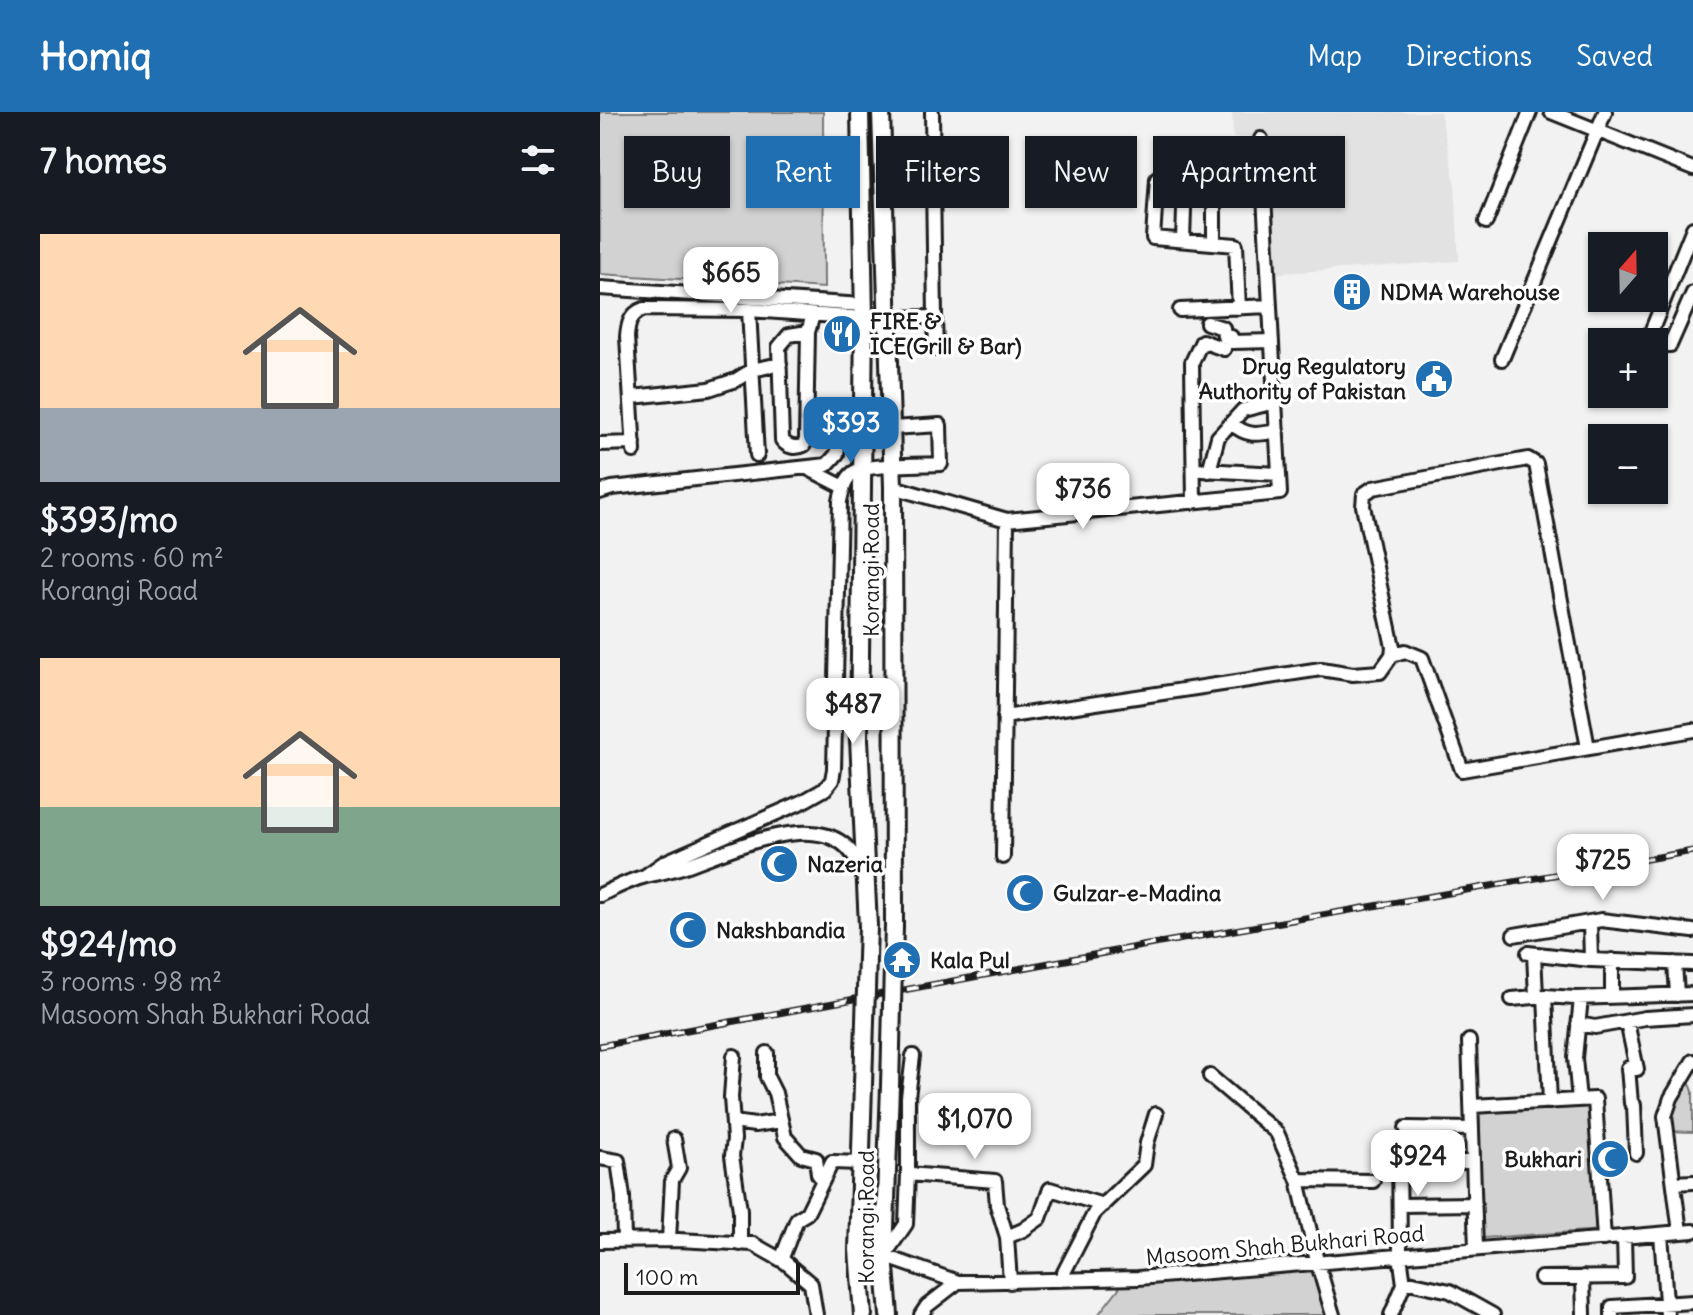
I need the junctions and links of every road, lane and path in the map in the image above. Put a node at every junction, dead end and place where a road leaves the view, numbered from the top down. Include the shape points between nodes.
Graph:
1 (860, 112) edge
2 (881, 112) edge
3 (932, 112) edge
4 (1530, 112) edge
5 (1551, 112) edge
6 (1605, 112) edge
7 (1597, 130) junction
8 (881, 136) edge
9 (932, 136) edge
10 (1693, 169) edge
11 (884, 208) edge
12 (933, 208) edge
13 (1155, 208) edge
14 (1184, 208) edge
15 (1214, 208) edge
16 (1265, 208) edge
17 (1486, 222) dead end
18 (1693, 228) edge
19 (1183, 240) junction
20 (1214, 243) junction
21 (600, 288) edge
22 (1693, 293) edge
23 (1270, 306) junction
24 (1239, 308) junction
25 (749, 310) junction
26 (1180, 310) dead end
27 (864, 312) junction
28 (813, 315) junction
29 (935, 317) junction
30 (889, 318) junction
31 (1207, 323) dead end
32 (1653, 328) edge
33 (808, 332) junction
34 (1272, 341) junction
35 (1668, 345) edge
36 (936, 349) dead end
37 (1224, 349) dead end
38 (1502, 359) dead end
39 (780, 364) junction
40 (752, 370) junction
41 (632, 397) junction
42 (1275, 402) junction
43 (863, 409) junction
44 (892, 409) junction
45 (1231, 423) junction
46 (892, 428) junction
47 (1277, 431) junction
48 (600, 444) edge
49 (757, 455) dead end
50 (893, 467) junction
51 (862, 468) junction
52 (809, 469) junction
53 (1194, 470) junction
54 (1209, 471) junction
55 (1279, 474) junction
56 (844, 487) junction
57 (893, 487) junction
58 (600, 492) edge
59 (1194, 502) junction
60 (1007, 520) junction
61 (1392, 655) junction
62 (1004, 717) junction
63 (1693, 730) edge
64 (1588, 748) junction
65 (1003, 857) dead end
66 (645, 876) junction
67 (866, 893) junction
68 (600, 895) edge
69 (1590, 923) junction
70 (1693, 931) edge
71 (1514, 935) dead end
72 (1591, 960) junction
73 (1612, 960) junction
74 (1675, 963) junction
75 (1693, 964) edge
76 (1693, 994) edge
77 (1677, 995) junction
78 (1540, 996) junction
79 (1612, 996) junction
80 (1581, 998) junction
81 (1512, 999) dead end
82 (1693, 1015) edge
83 (1627, 1022) junction
84 (1578, 1024) junction
85 (1469, 1041) dead end
86 (767, 1053) dead end
87 (734, 1056) dead end
88 (913, 1056) dead end
89 (1691, 1067) edge
90 (1210, 1076) dead end
91 (1579, 1100) junction
92 (1550, 1102) junction
93 (1472, 1106) junction
94 (1156, 1114) dead end
95 (781, 1121) junction
96 (733, 1122) junction
97 (1406, 1128) dead end
98 (1472, 1129) junction
99 (674, 1139) dead end
100 (1399, 1142) dead end
101 (1636, 1153) dead end
102 (600, 1158) edge
103 (1399, 1162) junction
104 (1473, 1162) junction
105 (860, 1163) junction
106 (908, 1174) junction
107 (823, 1180) junction
108 (1298, 1180) junction
109 (1373, 1181) dead end
110 (1693, 1182) edge
111 (1674, 1183) junction
112 (1475, 1204) junction
113 (1103, 1205) junction
114 (1400, 1205) junction
115 (1687, 1232) edge
116 (1661, 1234) junction
117 (1007, 1237) junction
118 (1624, 1237) junction
119 (1604, 1239) junction
120 (669, 1240) junction
121 (600, 1241) edge
122 (624, 1241) junction
123 (740, 1244) junction
124 (1476, 1249) junction
125 (1400, 1255) junction
126 (884, 1256) junction
127 (781, 1260) junction
128 (1317, 1261) junction
129 (1583, 1277) junction
130 (1541, 1278) dead end
131 (1060, 1280) junction
132 (1404, 1281) junction
133 (958, 1282) junction
134 (1010, 1282) junction
135 (1693, 1302) edge
136 (1666, 1310) edge
137 (816, 1315) edge
138 (863, 1315) edge
139 (889, 1315) edge
140 (921, 1315) edge
141 (1333, 1315) edge
142 (1391, 1315) edge
143 (1493, 1315) edge
144 (1584, 1315) edge
145 (1612, 1315) edge

1 - 27 main road
2 - 8 main road, Korangi Road
3 - 9 street
4 - 17 street
5 - 7 street
6 - 7 street
7 - 10 street
7 - 38 street
11 - 30 main road, Korangi Road
12 - 29 street
13 - 19 street via 1153,238
14 - 19 street
15 - 20 street
16 - 23 street
18 - 32 street
19 - 20 street
20 - 24 street via 1236,245
21 - 27 street
22 - 35 street
23 - 24 street
23 - 34 street
24 - 26 street
25 - 28 street
25 - 40 street
25 - 41 street via 636,312 627,337
27 - 28 street
27 - 43 main road
28 - 33 street
29 - 30 street
29 - 36 street
30 - 44 main road, Korangi Road
31 - 34 street via 1223,328 1232,342
33 - 39 street via 784,338
33 - 39 street via 806,440 801,447 782,440
34 - 42 street
37 - 53 street via 1202,341 1192,362
39 - 40 street
40 - 41 street via 709,389
40 - 49 street
41 - 48 street via 634,447
42 - 45 street via 1243,410
42 - 47 street
43 - 44 street
43 - 51 main road, Korangi Road
43 - 52 street via 839,408 837,454 827,465
44 - 46 main road, Korangi Road
45 - 47 street via 1254,436
45 - 54 street via 1218,437
46 - 50 main road, Korangi Road
46 - 50 street via 940,425 941,464
47 - 55 street
50 - 51 street
50 - 57 main road, Korangi Road
51 - 56 street
51 - 67 main road, Korangi Road via 859,739
52 - 56 street
52 - 58 street
53 - 54 street
53 - 59 street
54 - 55 street
55 - 59 street via 1280,493
56 - 66 street via 832,780 818,795 665,862
57 - 60 street
57 - 126 main road, Korangi Road, bridge via 894,925
59 - 60 street
60 - 62 street
61 - 62 street via 1380,672 1321,669
61 - 64 street via 1405,651 1422,658 1462,770
61 - 64 street via 1364,494 1373,488 1534,460
62 - 65 street
63 - 64 street
66 - 67 street via 778,835 817,833 845,847 860,868
66 - 68 street
67 - 105 main road, Korangi Road, bridge
69 - 70 street
69 - 71 street
69 - 72 street
72 - 73 street
72 - 78 street via 1531,954
73 - 74 street
73 - 79 street
74 - 75 street
74 - 77 street
76 - 77 street
77 - 79 street
78 - 80 street
78 - 81 street
78 - 92 street
79 - 80 street
80 - 84 street
82 - 83 street
83 - 84 street
83 - 101 street via 1637,1069 1628,1068
84 - 91 street
85 - 93 street
86 - 95 street via 767,1077
87 - 96 street
88 - 106 street
89 - 111 street via 1665,1116
90 - 108 street via 1277,1133
91 - 92 street
91 - 119 street via 1595,1099
92 - 93 street
93 - 98 street
94 - 113 street via 1144,1165
95 - 96 street
95 - 107 street via 786,1139 801,1155 816,1159
96 - 123 street
97 - 98 street
98 - 104 street
99 - 120 street via 679,1168 672,1180
100 - 103 street
102 - 122 street via 618,1161
103 - 104 street
103 - 114 street
104 - 112 street
105 - 107 street via 832,1162
105 - 138 main road, Korangi Road
106 - 117 street via 995,1181
106 - 126 street via 906,1224
107 - 127 street via 807,1213 797,1219
108 - 109 street
108 - 128 street
110 - 111 street
111 - 115 street
112 - 114 street
112 - 124 street
113 - 117 street via 1050,1189 1040,1218
113 - 131 street
114 - 125 street
115 - 116 street, Masoom Shah Bukhari Road
116 - 118 street, Masoom Shah Bukhari Road
116 - 136 street
117 - 134 street
118 - 119 street, Masoom Shah Bukhari Road
118 - 129 street via 1625,1277
119 - 124 street, Masoom Shah Bukhari Road
120 - 122 street
120 - 123 street
121 - 122 street
123 - 127 street via 753,1244
124 - 125 street, Masoom Shah Bukhari Road
125 - 128 street, Masoom Shah Bukhari Road
125 - 132 street
126 - 133 street, Masoom Shah Bukhari Road
126 - 139 main road, Korangi Road
127 - 137 street via 811,1284
128 - 131 street, Masoom Shah Bukhari Road
128 - 141 street
129 - 130 street
129 - 144 street
131 - 134 street, Masoom Shah Bukhari Road
132 - 142 street
132 - 143 street via 1450,1291
133 - 134 street, Masoom Shah Bukhari Road
133 - 140 street
135 - 136 street
136 - 145 street via 1612,1307

